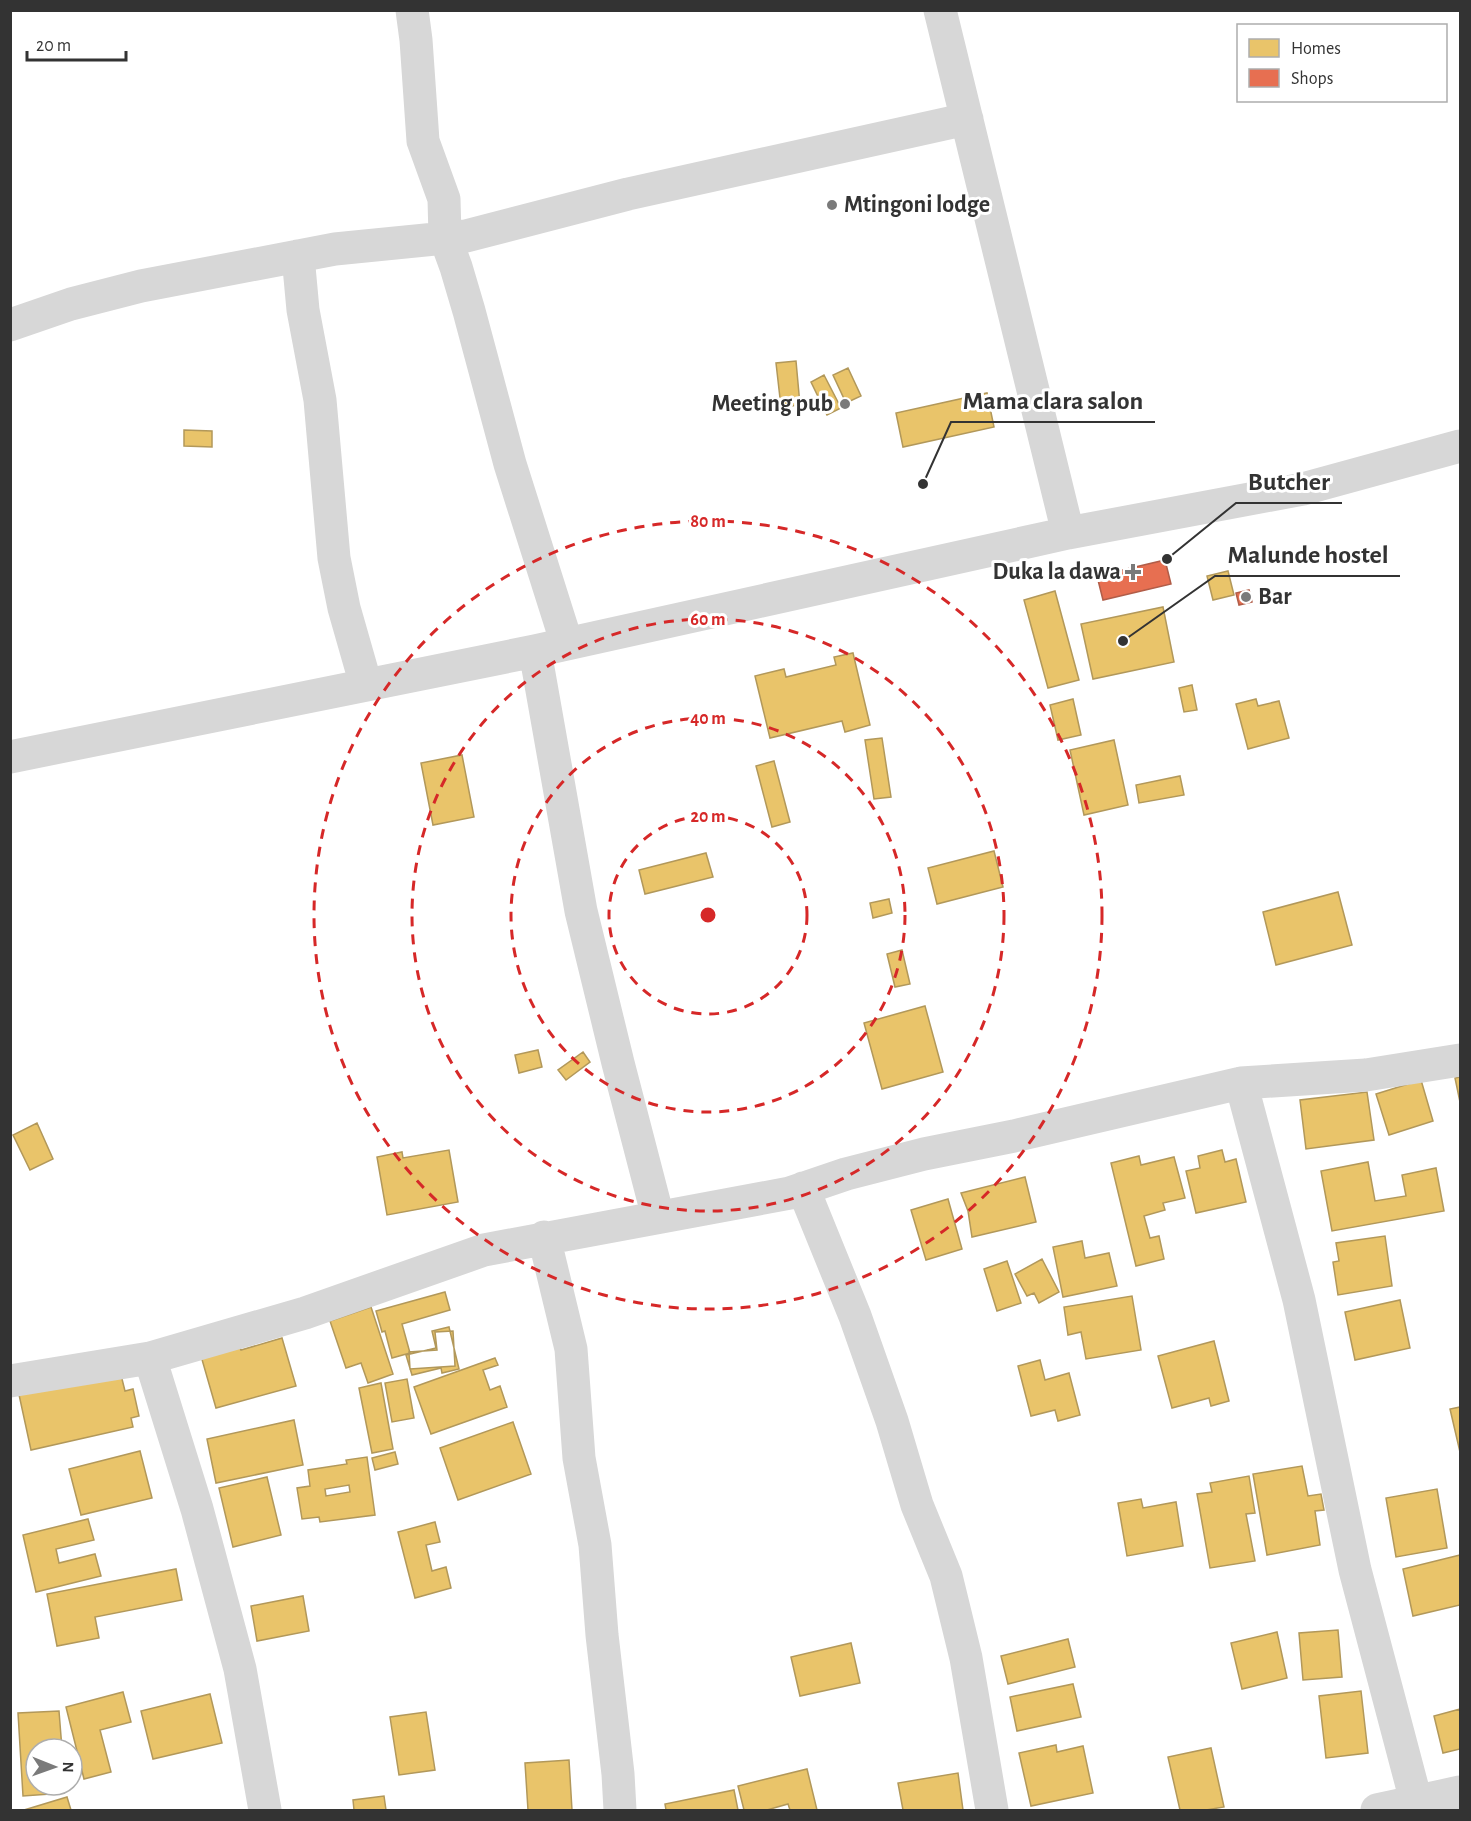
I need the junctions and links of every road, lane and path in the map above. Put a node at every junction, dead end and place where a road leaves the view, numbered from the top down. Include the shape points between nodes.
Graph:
1 (412, 10) edge
2 (940, 10) edge
3 (967, 118) junction
4 (445, 237) junction
5 (298, 256) junction
6 (10, 325) edge
7 (1461, 446) edge
8 (1068, 533) junction
9 (567, 644) junction
10 (536, 651) junction
11 (366, 685) junction
12 (10, 757) edge
13 (1461, 1060) edge
14 (1241, 1083) junction
15 (802, 1188) junction
16 (658, 1217) junction
17 (544, 1237) junction
18 (150, 1358) junction
19 (10, 1381) edge
20 (1461, 1792) edge
21 (1416, 1801) junction
22 (265, 1810) edge
23 (620, 1810) edge
24 (992, 1810) edge
25 (1377, 1810) edge

1 - 4 street via 423,141 444,198
2 - 3 street
3 - 4 street via 628,194 466,236
3 - 8 street
4 - 5 street
4 - 9 street
5 - 6 street via 141,286
5 - 11 street via 303,310 320,400 334,558
7 - 8 street via 1303,489
8 - 9 street
9 - 10 street
10 - 11 street
10 - 16 street via 581,911
11 - 12 street
13 - 14 street via 1366,1075
14 - 15 street via 924,1154
14 - 21 street via 1299,1300 1355,1570
15 - 16 street
15 - 24 street via 855,1316 930,1542 946,1576 966,1658
16 - 17 street
17 - 18 street via 484,1250 305,1313
17 - 23 street via 571,1349 579,1458 595,1545
18 - 19 street
18 - 22 street via 197,1509 240,1669
20 - 21 street
21 - 25 street

